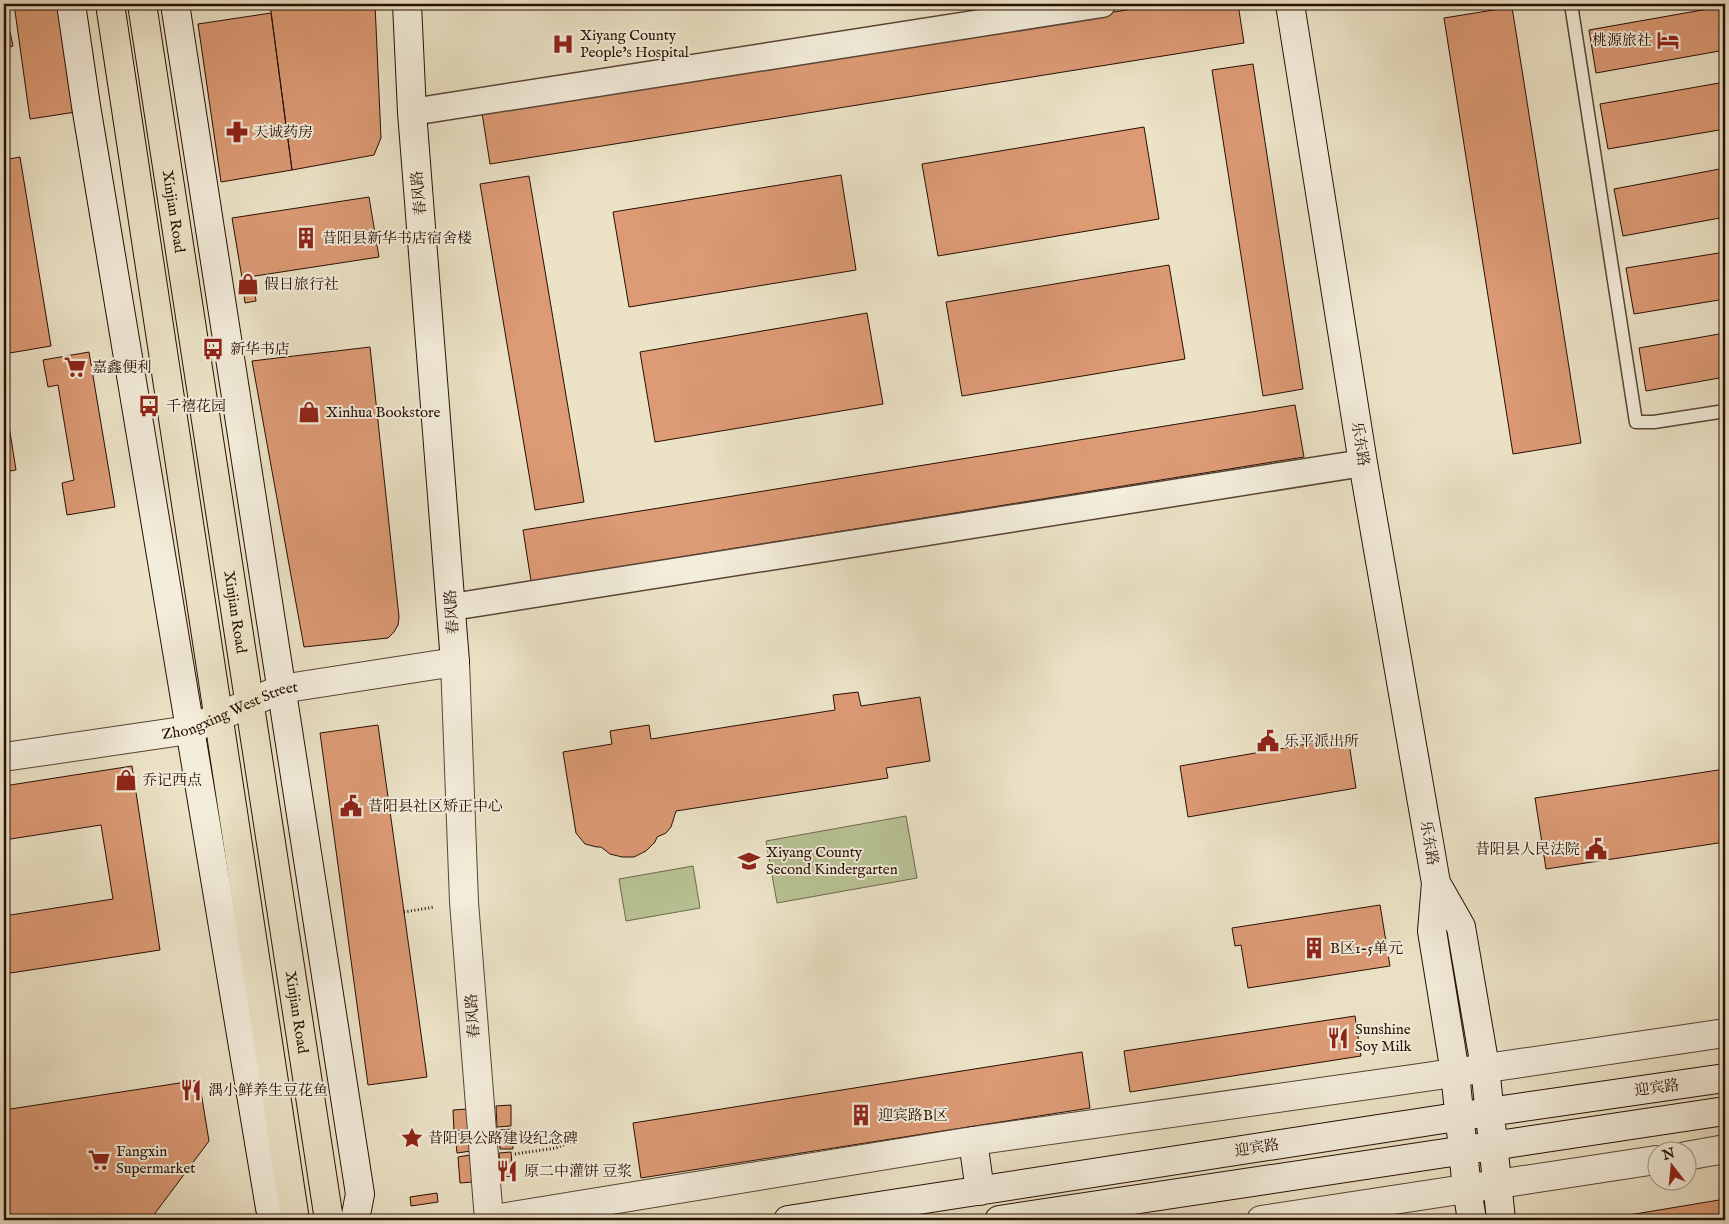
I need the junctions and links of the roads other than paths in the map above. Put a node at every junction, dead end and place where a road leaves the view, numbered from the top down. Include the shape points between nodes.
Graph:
1 (71, 4) edge
2 (110, 4) edge
3 (142, 4) edge
4 (174, 4) edge
5 (407, 4) edge
6 (1102, 4) edge
7 (1290, 4) edge
8 (1571, 4) edge
9 (412, 112) junction
10 (1725, 411) edge
11 (1363, 462) junction
12 (452, 607) junction
13 (456, 662) junction
14 (281, 688) junction
15 (249, 703) junction
16 (218, 717) junction
17 (189, 730) junction
18 (4, 757) edge
19 (1436, 883) junction
20 (1725, 1033) edge
21 (1486, 1067) junction
22 (1455, 1073) junction
23 (1725, 1078) edge
24 (1725, 1111) edge
25 (1489, 1112) junction
26 (1459, 1116) junction
27 (973, 1140) junction
28 (1493, 1147) junction
29 (1725, 1150) edge
30 (1463, 1151) junction
31 (1696, 1154) edge
32 (1646, 1162) edge
33 (1496, 1185) junction
34 (1467, 1189) junction
35 (980, 1192) junction
36 (275, 1220) edge
37 (295, 1220) edge
38 (329, 1220) edge
39 (355, 1220) edge
40 (489, 1220) edge
41 (788, 1220) edge
42 (999, 1220) edge
43 (1261, 1220) edge
44 (1472, 1220) edge
45 (1501, 1220) edge

1 - 17 main road
2 - 16 main road
3 - 15 main road, Xinjian Road
4 - 14 main road
5 - 9 main road, 春风路
6 - 9 street
7 - 11 main road, 乐东路
8 - 10 lane via 1636,422
9 - 12 main road, 春风路
11 - 12 street
11 - 19 main road, 乐东路
12 - 13 main road, 春风路
13 - 14 main road, Zhongxing West Street
13 - 40 main road, 春风路 via 464,902
14 - 15 main road, Zhongxing West Street
14 - 39 main road via 360,1194
15 - 16 main road, Zhongxing West Street
15 - 38 main road, Xinjian Road
16 - 17 main road, Zhongxing West Street
16 - 37 main road
17 - 18 main road, Zhongxing West Street
17 - 36 main road via 270,1208
19 - 21 main road, 乐东路 via 1461,927
19 - 22 main road, 乐东路 via 1432,931
20 - 21 main road
21 - 22 main road
21 - 25 main road, 乐东路
22 - 26 main road, 乐东路
22 - 27 main road
23 - 25 main road, 迎宾路
24 - 28 main road
25 - 26 main road, 迎宾路
25 - 28 main road, 乐东路
26 - 30 main road, 乐东路
26 - 35 main road, 迎宾路
27 - 35 main road
27 - 40 main road
28 - 30 main road
28 - 33 main road, 乐东路
29 - 31 main road
30 - 34 main road, 乐东路
30 - 42 main road
32 - 33 main road
33 - 34 main road
33 - 45 main road, 乐东路
34 - 43 main road
34 - 44 main road, 乐东路
35 - 41 main road, 迎宾路

